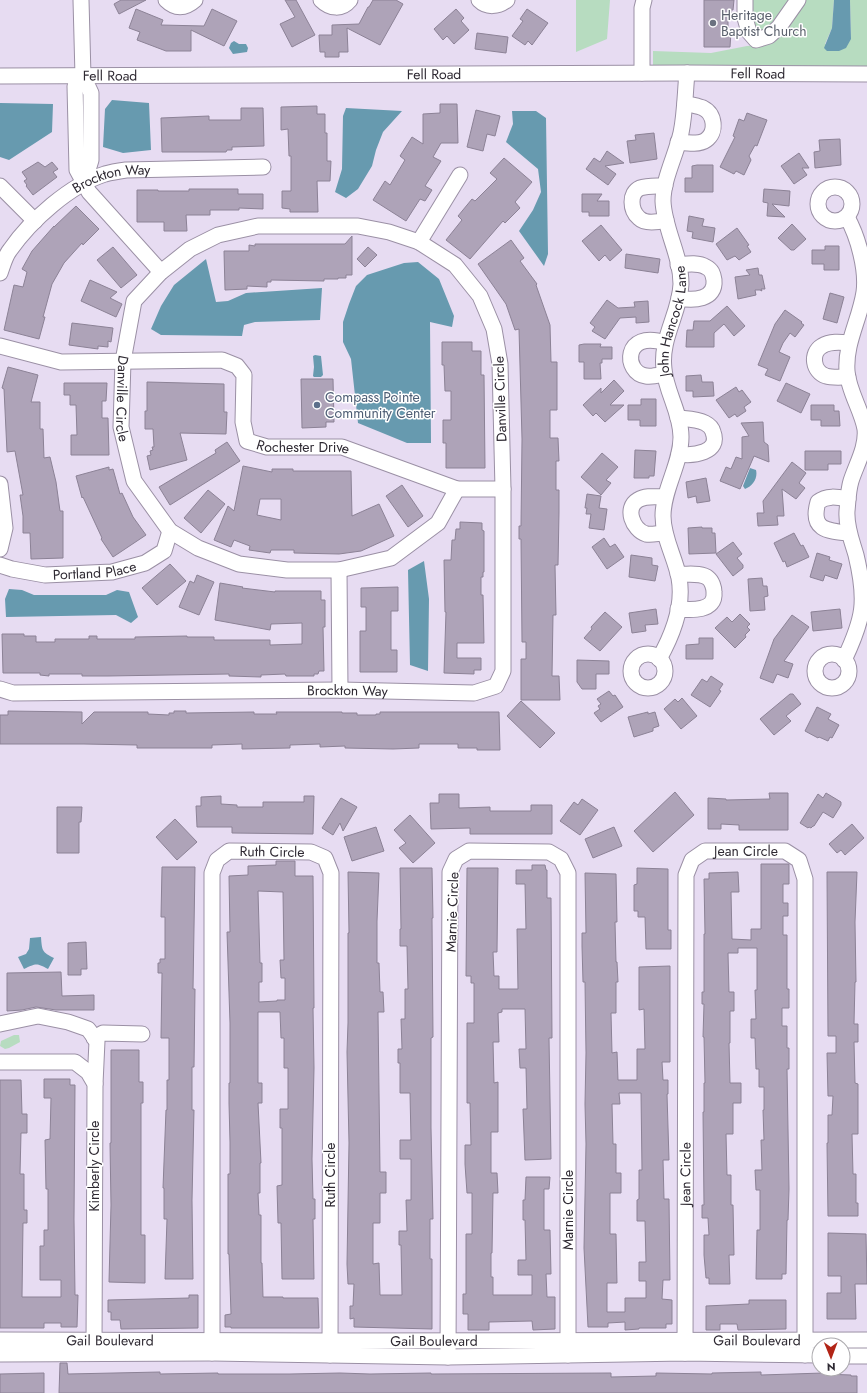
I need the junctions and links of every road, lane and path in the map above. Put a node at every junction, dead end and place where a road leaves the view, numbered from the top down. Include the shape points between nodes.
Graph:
1 (81, 0) edge
2 (166, 0) edge
3 (195, 0) edge
4 (321, 0) edge
5 (350, 0) edge
6 (479, 0) edge
7 (507, 0) edge
8 (644, 0) edge
9 (745, 0) edge
10 (798, 0) edge
11 (642, 73) junction
12 (687, 73) junction
13 (867, 74) edge
14 (0, 76) edge
15 (83, 76) junction
16 (685, 103) junction
17 (76, 130) junction
18 (91, 130) junction
19 (678, 142) junction
20 (263, 167) dead end
21 (460, 175) dead end
22 (84, 183) junction
23 (0, 186) edge
24 (665, 186) junction
25 (847, 217) dead end
26 (666, 220) junction
27 (35, 221) junction
28 (419, 242) junction
29 (678, 265) junction
30 (161, 272) junction
31 (0, 273) edge
32 (679, 298) junction
33 (665, 343) junction
34 (849, 343) junction
35 (0, 346) edge
36 (123, 361) junction
37 (664, 374) junction
38 (848, 377) junction
39 (678, 418) junction
40 (866, 429) edge
41 (865, 446) edge
42 (679, 454) junction
43 (0, 484) edge
44 (457, 489) junction
45 (503, 489) junction
46 (665, 498) junction
47 (848, 499) junction
48 (170, 531) junction
49 (665, 533) junction
50 (849, 533) junction
51 (0, 549) edge
52 (0, 565) edge
53 (339, 570) junction
54 (678, 574) junction
55 (678, 609) junction
56 (660, 659) dead end
57 (844, 660) dead end
58 (0, 689) edge
59 (340, 690) junction
60 (0, 1024) edge
61 (142, 1034) dead end
62 (94, 1038) junction
63 (0, 1062) edge
64 (95, 1084) junction
65 (0, 1340) edge
66 (867, 1340) edge
67 (448, 1341) junction
68 (94, 1347) junction
69 (212, 1347) junction
70 (685, 1347) junction
71 (330, 1348) junction
72 (568, 1348) junction
73 (810, 1350) edge
74 (0, 1354) edge
75 (851, 1356) edge
76 (867, 1356) edge
77 (448, 1357) junction

1 - 15 street
2 - 3 street via 172,6 178,7
4 - 5 street via 327,6 334,7 345,5
6 - 7 street via 492,6
8 - 11 street
9 - 10 street via 745,18 749,32 756,40 768,36 779,27
11 - 12 street, Fell Road
11 - 15 street, Fell Road
12 - 13 street, Fell Road
12 - 16 street, John Hancock Lane
14 - 15 street, Fell Road
15 - 17 street via 75,86
15 - 18 street via 91,93
16 - 19 street, John Hancock Lane
16 - 19 street via 704,108 713,118 714,126 706,140 699,143
17 - 18 street
17 - 22 street via 77,170
18 - 22 street via 91,160
19 - 24 street, John Hancock Lane
20 - 22 street, Brockton Way via 126,170 105,174
21 - 28 street
22 - 27 street, Brockton Way via 58,199
22 - 30 street via 89,192
23 - 27 street
24 - 26 street, John Hancock Lane via 663,200
24 - 26 street via 641,187 633,195 632,205 638,217 643,220
25 - 34 street via 862,258 865,282
26 - 29 street, John Hancock Lane
27 - 31 street, Brockton Way via 9,251
28 - 30 street, Danville Circle via 389,232 358,226 258,226 218,235 190,249
28 - 45 street, Danville Circle via 456,265 480,296 494,329 500,364
29 - 32 street, John Hancock Lane
29 - 32 street via 691,263 706,266 712,272 714,282 713,290 705,297
30 - 36 street, Danville Circle via 134,301
32 - 33 street, John Hancock Lane
33 - 37 street, John Hancock Lane
33 - 37 street via 658,340 641,341 630,354 633,365 640,375
34 - 38 street
34 - 38 street via 830,343 821,346 814,356 814,365 825,376
35 - 36 street, Rochester Drive via 61,362
36 - 44 street, Rochester Drive via 222,360 237,366 244,375 243,422 247,441 267,447 342,448
36 - 48 street, Danville Circle via 121,428 134,482
37 - 39 street, John Hancock Lane
38 - 40 street
39 - 42 street, John Hancock Lane via 681,436
39 - 42 street via 706,423 714,437 714,442 706,451 692,455
40 - 41 street
41 - 47 street via 850,483
42 - 46 street, John Hancock Lane
43 - 51 street via 5,528
44 - 45 street, Rochester Drive
44 - 53 street, Danville Circle via 438,523 391,558
45 - 59 street, Brockton Way via 503,671 496,686 474,693
46 - 49 street, John Hancock Lane
46 - 49 street via 650,496 638,500 631,509 631,514 638,530 645,534
47 - 50 street
47 - 50 street via 822,498 818,502 816,515 819,526 824,529
48 - 52 street, Portland Place via 164,551 145,563 112,572 45,575
48 - 53 street, Danville Circle via 198,548 239,564 287,570
49 - 54 street, John Hancock Lane
50 - 57 street via 864,592 862,618
53 - 59 street
54 - 55 street, John Hancock Lane
54 - 55 street via 708,578 714,593 714,600 707,607 694,610
55 - 56 street, John Hancock Lane
58 - 59 street, Brockton Way via 12,693
60 - 62 street via 38,1016 88,1029
61 - 62 street via 103,1033
62 - 64 street, Kimberly Circle via 97,1041
63 - 64 street via 75,1062 88,1072
64 - 68 street, Kimberly Circle
65 - 68 street, Gail Boulevard
66 - 73 street, Gail Boulevard
67 - 71 street, Gail Boulevard
67 - 72 street, Gail Boulevard
67 - 72 street, Marnie Circle via 450,872 456,860 468,851 549,852 561,859 568,873
67 - 77 street, Marnie Circle
68 - 69 street, Gail Boulevard
68 - 74 street, Gail Boulevard
69 - 71 street, Gail Boulevard
69 - 71 street, Ruth Circle via 212,873 217,860 228,851 310,852 325,858 331,873
70 - 72 street, Gail Boulevard
70 - 73 street, Gail Boulevard
70 - 73 street, Jean Circle via 686,875 692,860 705,851 785,851 799,860 805,879
71 - 77 street, Gail Boulevard
72 - 77 street, Gail Boulevard
75 - 76 street

